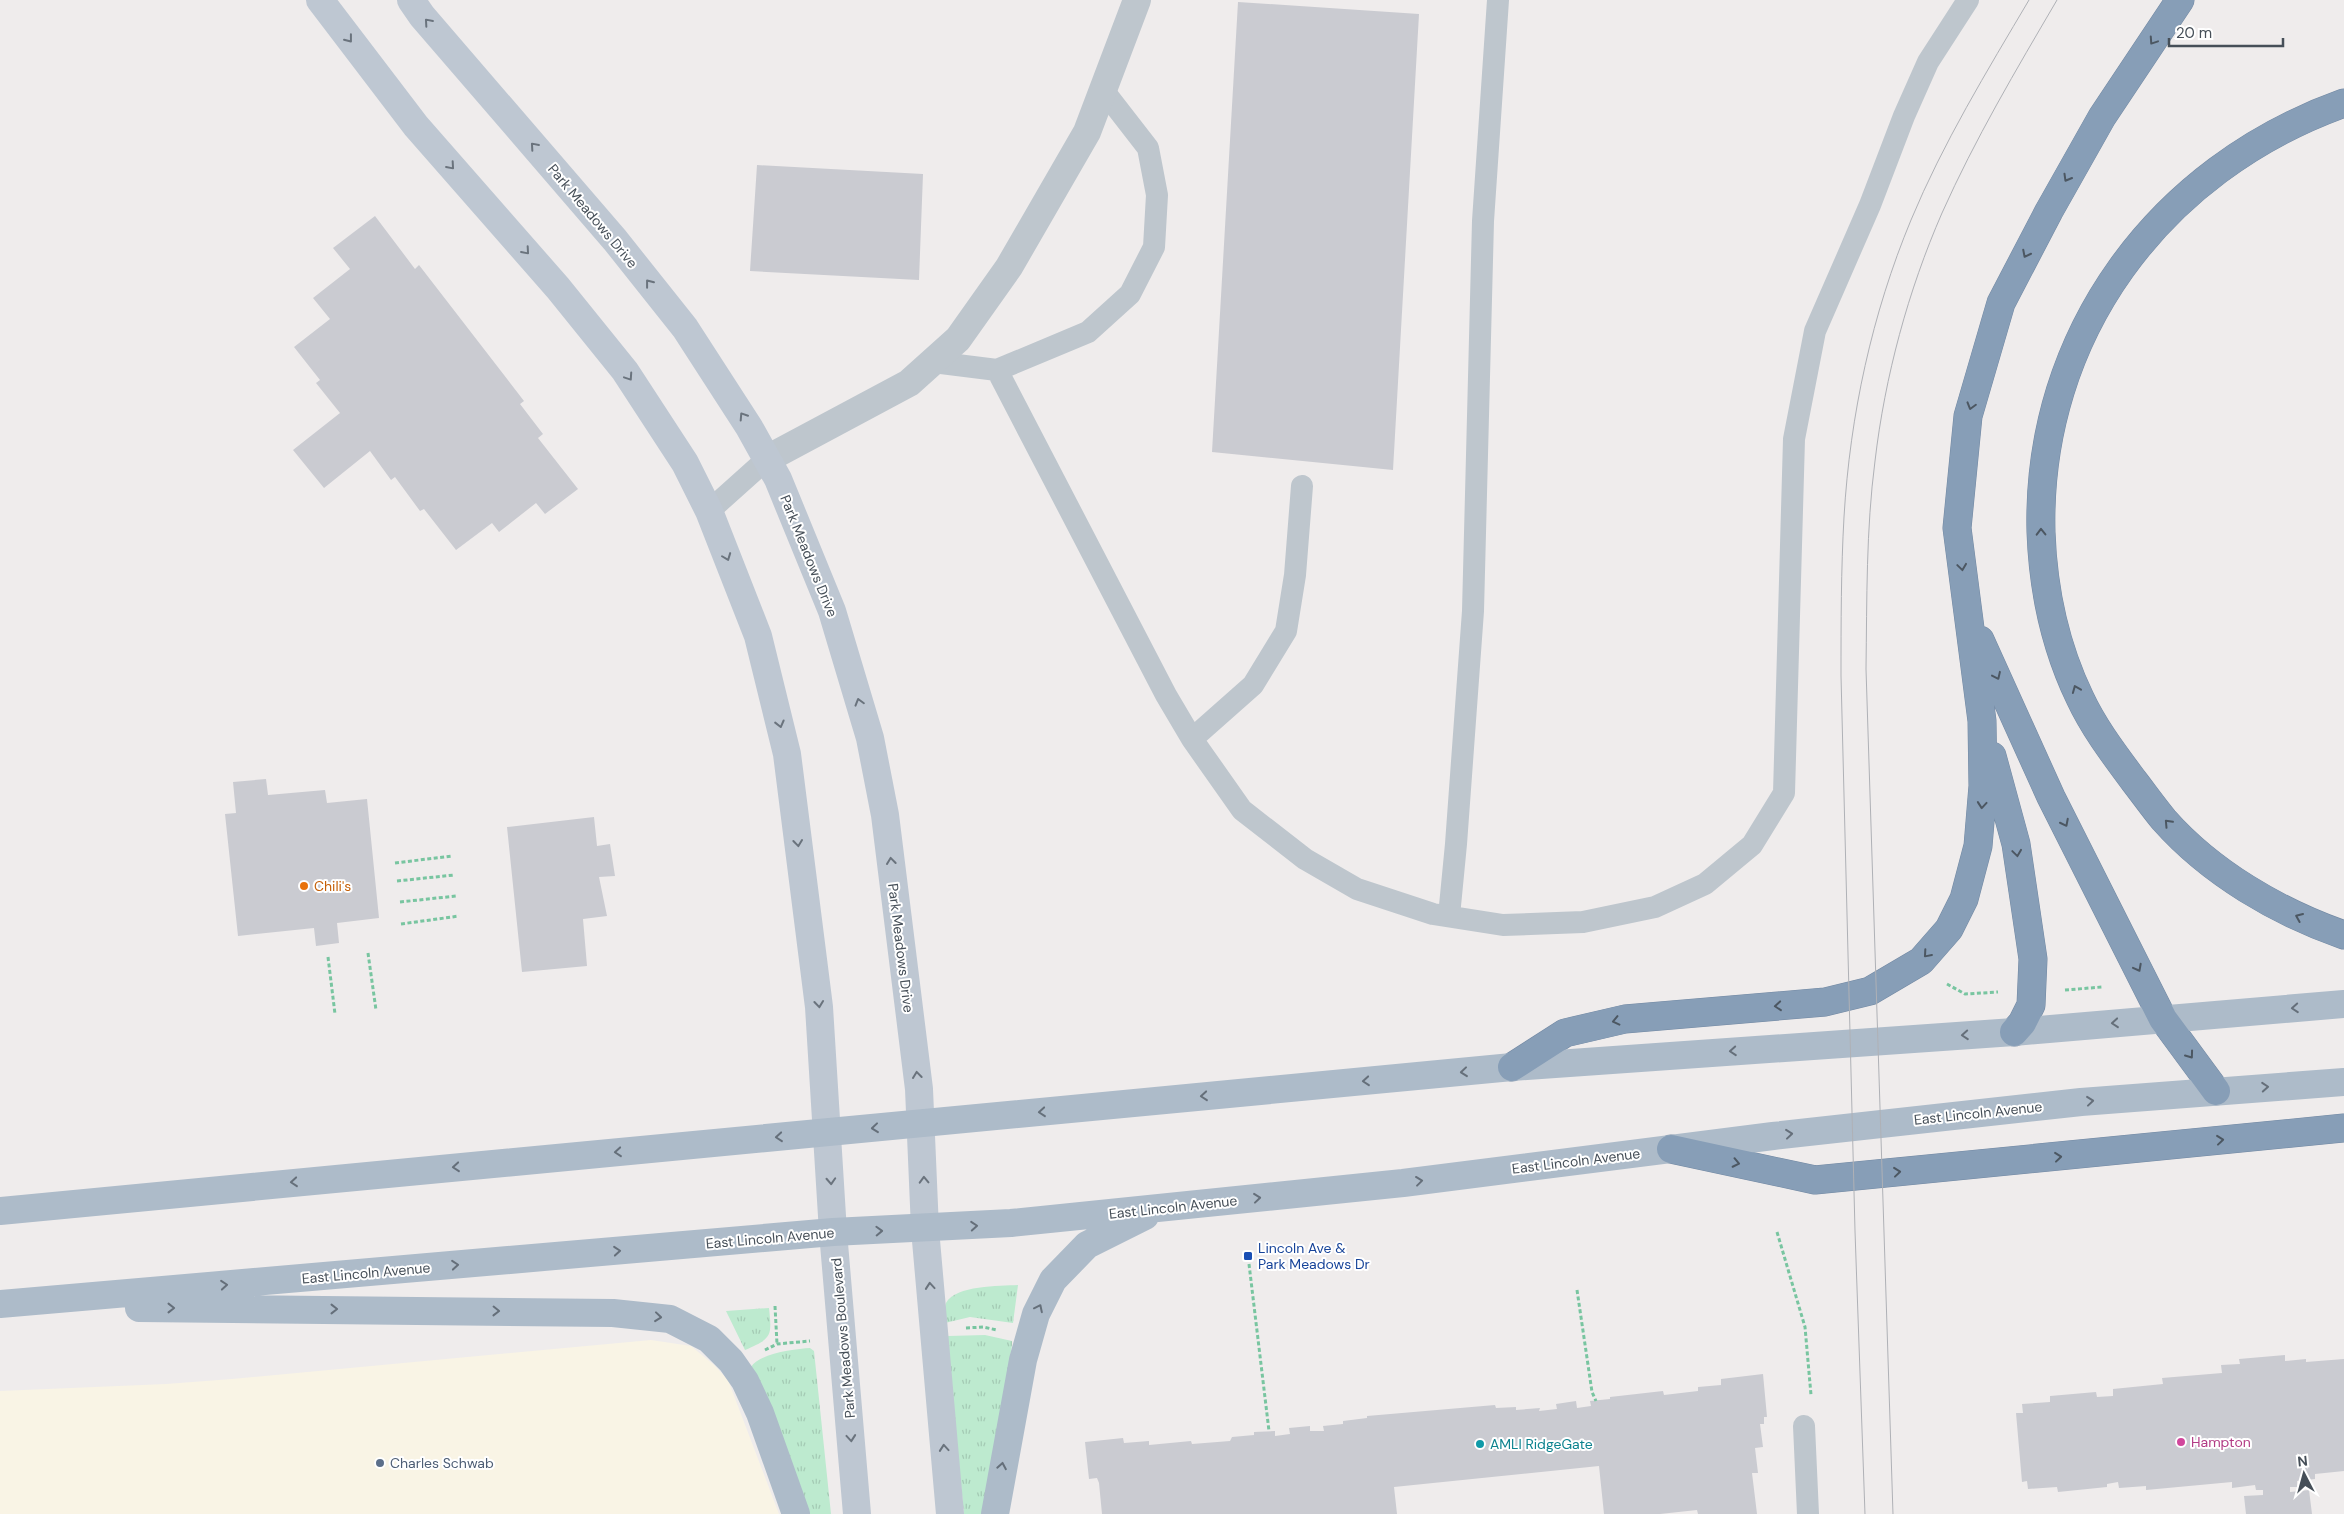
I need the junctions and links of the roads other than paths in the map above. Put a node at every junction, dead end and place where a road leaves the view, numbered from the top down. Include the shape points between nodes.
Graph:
1 (320, 0) edge
2 (411, 0) edge
3 (1137, 0) edge
4 (1498, 0) edge
5 (1968, 0) edge
6 (2180, 0) edge
7 (1103, 90) junction
8 (2344, 103) edge
9 (933, 362) junction
10 (997, 370) junction
11 (767, 458) junction
12 (1302, 486) dead end
13 (709, 511) junction
14 (1969, 616) junction
15 (1982, 721) junction
16 (1192, 739) junction
17 (1449, 916) junction
18 (2344, 935) edge
19 (2344, 1004) edge
20 (2163, 1019) junction
21 (2014, 1032) junction
22 (1512, 1067) junction
23 (2344, 1082) edge
24 (2216, 1091) junction
25 (922, 1123) junction
26 (2344, 1128) edge
27 (828, 1132) junction
28 (1671, 1149) junction
29 (1161, 1208) junction
30 (0, 1212) edge
31 (925, 1229) junction
32 (834, 1232) junction
33 (0, 1306) edge
34 (1804, 1426) road end
35 (796, 1514) edge
36 (857, 1514) edge
37 (950, 1514) edge
38 (994, 1514) edge
39 (1808, 1514) edge

1 -> 13 main road via 416,126 558,288 625,371 685,463
11 -> 2 main road, Park Meadows Drive via 685,328 615,240
3 - 7 street
4 - 17 lane via 1483,221 1473,611
5 - 17 lane via 1924,71 1815,331 1794,439 1784,793 1752,845 1705,884 1655,908 1583,922 1503,925
6 -> 14 highway via 2102,117 2001,303 1968,416 1957,528
7 - 9 street via 1087,132 1009,267 958,339
7 - 10 lane via 1148,148 1157,195 1154,248 1130,294 1088,332
18 -> 8 highway via 2285,911 2236,882 2195,851 2164,820 2104,741 2080,699 2060,649 2042,554 2041,498 2046,445 2059,391 2080,336 2113,278 2151,229 2202,181 2251,146 2310,115
9 - 10 lane
9 - 11 street via 909,383
10 - 16 lane
11 - 13 lane
25 -> 11 main road, Park Meadows Drive via 885,815 870,738 832,611
12 - 16 lane via 1296,575 1286,631 1253,685
13 -> 27 main road via 758,636 787,754 819,1007
14 - 15 highway
14 -> 20 highway via 2051,797
15 -> 21 highway via 2016,844 2033,959 2031,1005
15 -> 22 highway via 1983,786 1978,846 1960,907 1949,929 1921,961 1870,991 1825,1002 1625,1019 1565,1033
16 - 17 lane via 1242,810 1305,859 1357,889 1433,914
19 -> 20 main road
20 -> 21 main road
20 -> 24 highway
21 -> 22 main road
22 -> 25 main road
24 -> 23 main road, East Lincoln Avenue
28 -> 24 main road, East Lincoln Avenue via 2081,1102
25 -> 27 main road
31 -> 25 main road, Park Meadows Drive
28 -> 26 highway via 1815,1180
27 -> 30 main road
27 -> 32 main road, Park Meadows Boulevard
29 -> 28 main road, East Lincoln Avenue via 1403,1183
31 -> 29 main road, East Lincoln Avenue
38 -> 29 main road via 1023,1360 1036,1314 1053,1280 1087,1245
32 -> 31 main road, East Lincoln Avenue
37 -> 31 main road
33 -> 32 main road, East Lincoln Avenue
32 -> 36 main road, Park Meadows Boulevard
33 -> 35 main road via 603,1312 670,1319 709,1339 731,1361 745,1382
34 - 39 lane

